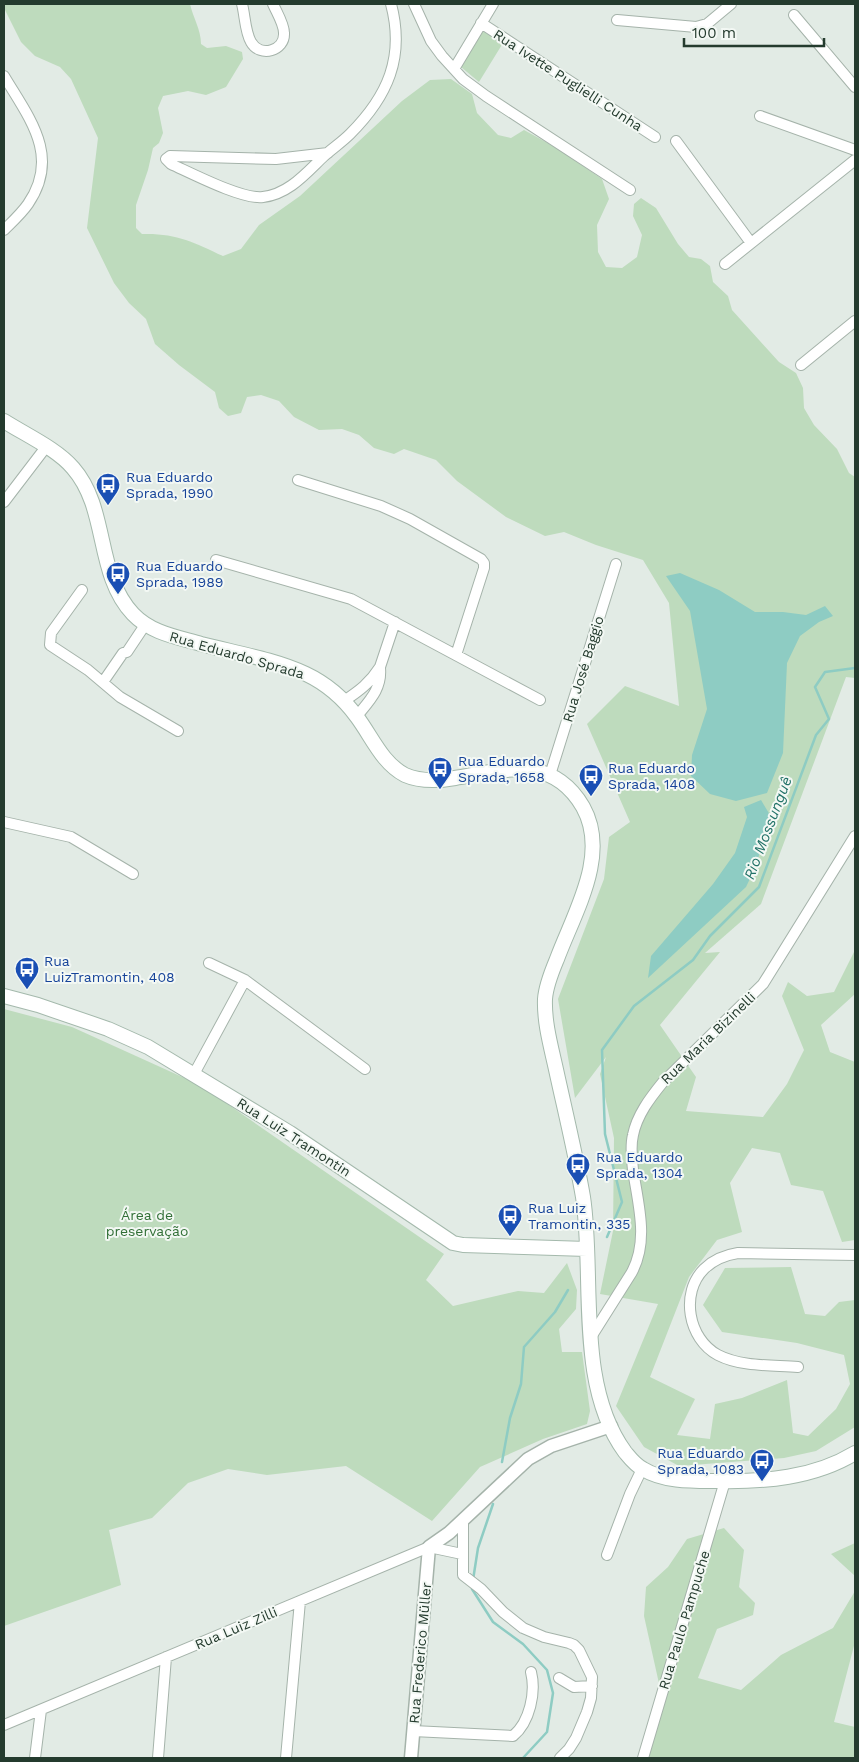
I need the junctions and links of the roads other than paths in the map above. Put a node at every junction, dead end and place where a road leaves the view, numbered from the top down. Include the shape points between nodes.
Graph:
1 (242, 4) edge
2 (273, 4) edge
3 (392, 4) edge
4 (414, 4) edge
5 (493, 4) edge
6 (731, 4) edge
7 (794, 15) dead end
8 (617, 20) dead end
9 (481, 23) junction
10 (454, 69) junction
11 (4, 76) edge
12 (855, 87) edge
13 (760, 116) dead end
14 (655, 137) dead end
15 (676, 142) dead end
16 (855, 150) edge
17 (328, 153) junction
18 (855, 160) edge
19 (630, 190) dead end
20 (4, 230) edge
21 (751, 243) junction
22 (725, 264) dead end
23 (855, 321) edge
24 (801, 365) dead end
25 (4, 421) edge
26 (46, 447) junction
27 (298, 480) dead end
28 (4, 502) edge
29 (216, 560) dead end
30 (616, 564) dead end
31 (82, 590) dead end
32 (395, 622) junction
33 (142, 623) junction
34 (456, 655) junction
35 (380, 667) junction
36 (103, 682) junction
37 (540, 700) dead end
38 (344, 702) junction
39 (357, 716) junction
40 (178, 731) dead end
41 (550, 775) junction
42 (4, 822) edge
43 (855, 836) edge
44 (133, 874) dead end
45 (209, 963) dead end
46 (245, 980) junction
47 (4, 996) edge
48 (365, 1069) dead end
49 (194, 1074) junction
50 (587, 1250) junction
51 (855, 1255) edge
52 (590, 1337) junction
53 (798, 1367) dead end
54 (611, 1426) junction
55 (855, 1453) edge
56 (642, 1469) junction
57 (726, 1482) junction
58 (463, 1520) junction
59 (429, 1547) junction
60 (462, 1554) junction
61 (607, 1555) dead end
62 (300, 1601) junction
63 (166, 1657) junction
64 (531, 1672) dead end
65 (559, 1678) dead end
66 (592, 1686) junction
67 (41, 1710) junction
68 (4, 1725) edge
69 (413, 1731) junction
70 (35, 1758) edge
71 (158, 1758) edge
72 (286, 1758) edge
73 (410, 1758) edge
74 (560, 1758) edge
75 (643, 1758) edge

1 - 2 street via 251,42 263,51 278,48 284,35
3 - 17 street via 397,43 387,84 373,109
4 - 10 street via 430,41
5 - 9 street
6 - 8 street via 707,24 696,27
7 - 12 street
9 - 10 street
9 - 14 street, Rua Ivette Puglielli Cunha
10 - 19 street via 486,96
11 - 20 street via 36,130 42,157 40,181 34,194
13 - 16 street
15 - 21 street
17 - 17 street via 290,159 170,156 166,159 217,185 262,198 276,195 294,184
18 - 21 street
21 - 22 street
23 - 24 street
25 - 26 main road, Rua Eduardo Sprada
26 - 28 street
26 - 33 main road, Rua Eduardo Sprada via 74,468 86,487 117,592
27 - 34 street via 381,506 482,559 484,568
29 - 32 street via 340,595
30 - 41 street, Rua José Baggio
31 - 36 street via 51,633 50,645
32 - 34 street
32 - 35 street
33 - 36 street via 127,652
33 - 38 main road, Rua Eduardo Sprada via 176,637 298,670 325,685
34 - 37 street
35 - 38 street via 365,687
35 - 39 street via 377,690
36 - 40 street via 120,697
38 - 39 main road, Rua Eduardo Sprada
39 - 41 main road, Rua Eduardo Sprada via 388,762 402,773 418,779 440,780 519,768
41 - 50 main road, Rua Eduardo Sprada via 578,798 592,834 586,885 552,972 545,999 548,1030 584,1201
42 - 44 street via 71,836
43 - 52 street, Rua Maria Bizinelli via 763,984 662,1082 637,1122 631,1147 641,1247 632,1272
45 - 46 street
46 - 48 street
46 - 49 street
47 - 49 main road, Rua Luiz Tramontin via 108,1029 148,1047
49 - 50 main road, Rua Luiz Tramontin via 290,1133 453,1243
50 - 52 main road, Rua Eduardo Sprada
51 - 53 street via 738,1253 715,1260 703,1270 696,1282 691,1294 692,1324 707,1346 717,1354 740,1362
52 - 54 main road, Rua Eduardo Sprada via 597,1380
54 - 56 main road, Rua Eduardo Sprada via 625,1451
54 - 58 street, Rua Luiz Zilli via 552,1446 528,1459
55 - 57 main road, Rua Eduardo Sprada via 797,1475
56 - 57 main road, Rua Eduardo Sprada via 677,1479
56 - 61 street
57 - 75 street, Rua Paulo Pampuche
58 - 59 street, Rua Luiz Zilli
58 - 60 street
59 - 60 street
59 - 62 street, Rua Luiz Zilli
59 - 69 street, Rua Frederico Müller
60 - 66 street via 462,1573 503,1612 523,1628 539,1636 574,1645 579,1650 592,1677
62 - 63 street, Rua Luiz Zilli
62 - 72 street
63 - 67 street, Rua Luiz Zilli
63 - 71 street
64 - 69 street via 532,1702 516,1734 510,1738
65 - 66 street via 574,1687
66 - 74 street via 582,1726
67 - 68 street, Rua Luiz Zilli
67 - 70 street
69 - 73 street, Rua Frederico Müller

